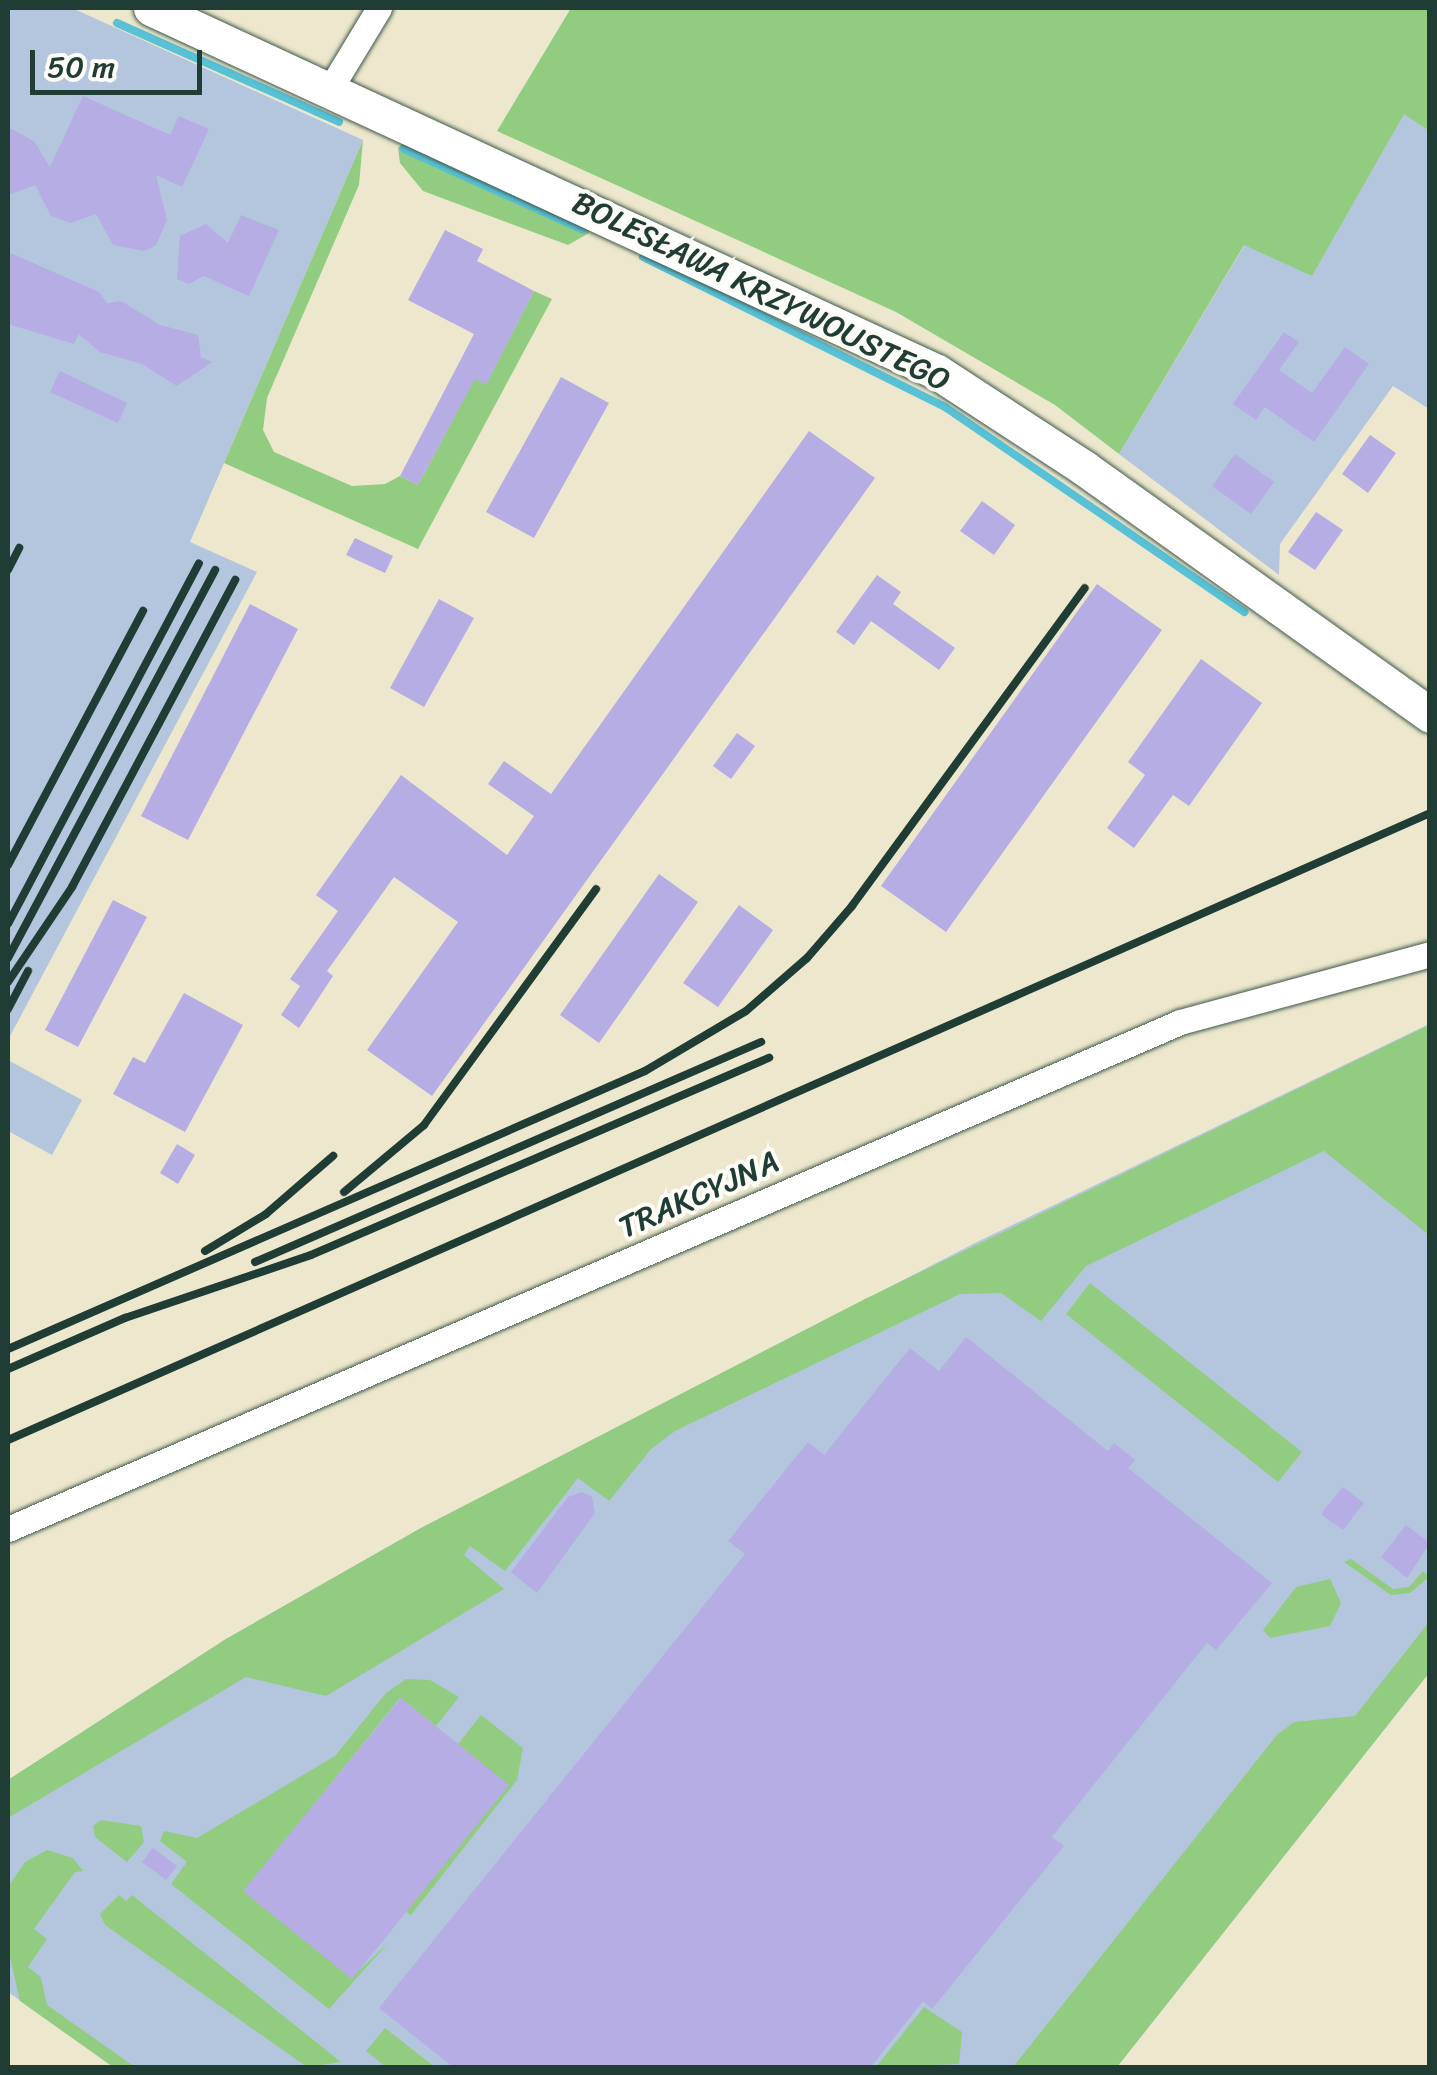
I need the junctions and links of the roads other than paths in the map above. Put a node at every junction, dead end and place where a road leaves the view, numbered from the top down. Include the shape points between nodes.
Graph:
1 (151, 8) edge
2 (379, 8) edge
3 (330, 89) junction
4 (1430, 715) edge
5 (1430, 954) edge
6 (8, 1529) edge

1 - 3 street, BOLESŁAWA KRZYWOUSTEGO
2 - 3 street
3 - 4 street, BOLESŁAWA KRZYWOUSTEGO via 937,372 1100,479
5 - 6 street, TRAKCYJNA via 1180,1022

